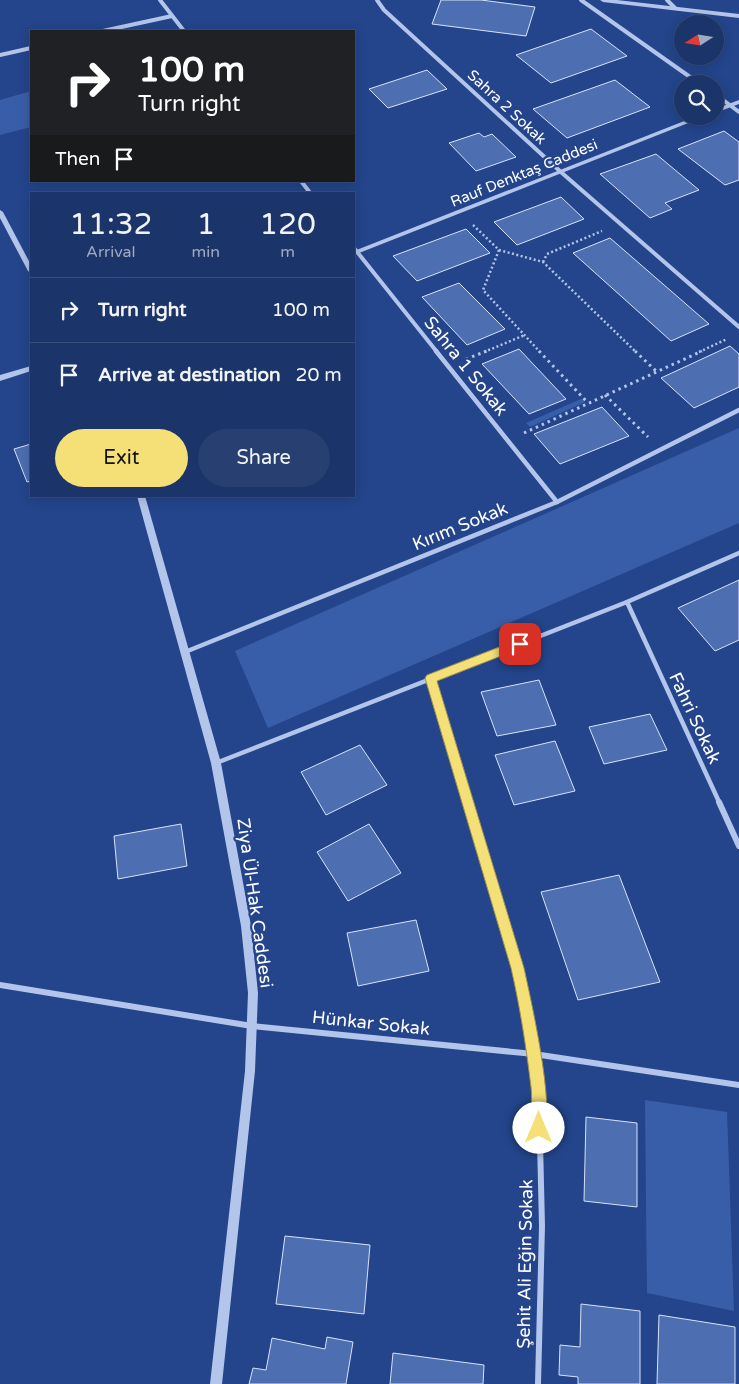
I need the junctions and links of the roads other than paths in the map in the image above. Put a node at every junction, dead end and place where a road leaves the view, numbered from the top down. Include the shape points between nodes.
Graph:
1 (160, 0) edge
2 (378, 0) edge
3 (581, 0) edge
4 (604, 0) edge
5 (667, 0) edge
6 (675, 8) junction
7 (172, 16) junction
8 (739, 16) edge
9 (108, 30) edge
10 (183, 30) edge
11 (30, 48) edge
12 (0, 55) edge
13 (687, 75) edge
14 (724, 100) edge
15 (739, 102) edge
16 (731, 105) junction
17 (724, 108) edge
18 (739, 112) edge
19 (681, 125) edge
20 (562, 173) junction
21 (0, 212) edge
22 (355, 251) edge
23 (30, 269) edge
24 (739, 327) edge
25 (30, 368) edge
26 (0, 378) edge
27 (739, 410) edge
28 (141, 497) edge
29 (557, 502) junction
30 (739, 553) edge
31 (627, 602) junction
32 (185, 652) junction
33 (431, 678) junction
34 (216, 763) junction
35 (739, 846) edge
36 (0, 985) edge
37 (252, 1026) junction
38 (534, 1054) junction
39 (739, 1085) edge
40 (216, 1384) edge
41 (538, 1384) edge

1 - 7 street
2 - 20 street, Sahra 2 Sokak via 384,10
3 - 13 street
4 - 6 street
5 - 6 street
6 - 8 street
7 - 9 street
7 - 10 street
11 - 12 street
14 - 16 street
15 - 16 street
16 - 17 street
16 - 18 street
19 - 20 street, Rauf Denktaş Caddesi
20 - 22 street, Rauf Denktaş Caddesi
20 - 24 street, Sahra 2 Sokak
21 - 23 street
22 - 29 street, Sahra 1 Sokak
25 - 26 street
27 - 29 street, Kırım Sokak
28 - 32 street, Ziya Ül-Hak Caddesi
29 - 32 street, Kırım Sokak
30 - 31 street
31 - 33 street
31 - 35 street, Fahri Sokak
32 - 34 street, Ziya Ül-Hak Caddesi
33 - 34 street
33 - 38 street, Şehit Ali Eğin Sokak via 517,968
34 - 37 street, Ziya Ül-Hak Caddesi via 246,926
36 - 37 street, Hünkar Sokak
37 - 38 street, Hünkar Sokak
37 - 40 street, Ziya Ül-Hak Caddesi via 250,1071
38 - 39 street, Hünkar Sokak
38 - 41 street, Şehit Ali Eğin Sokak via 539,1100 542,1226

